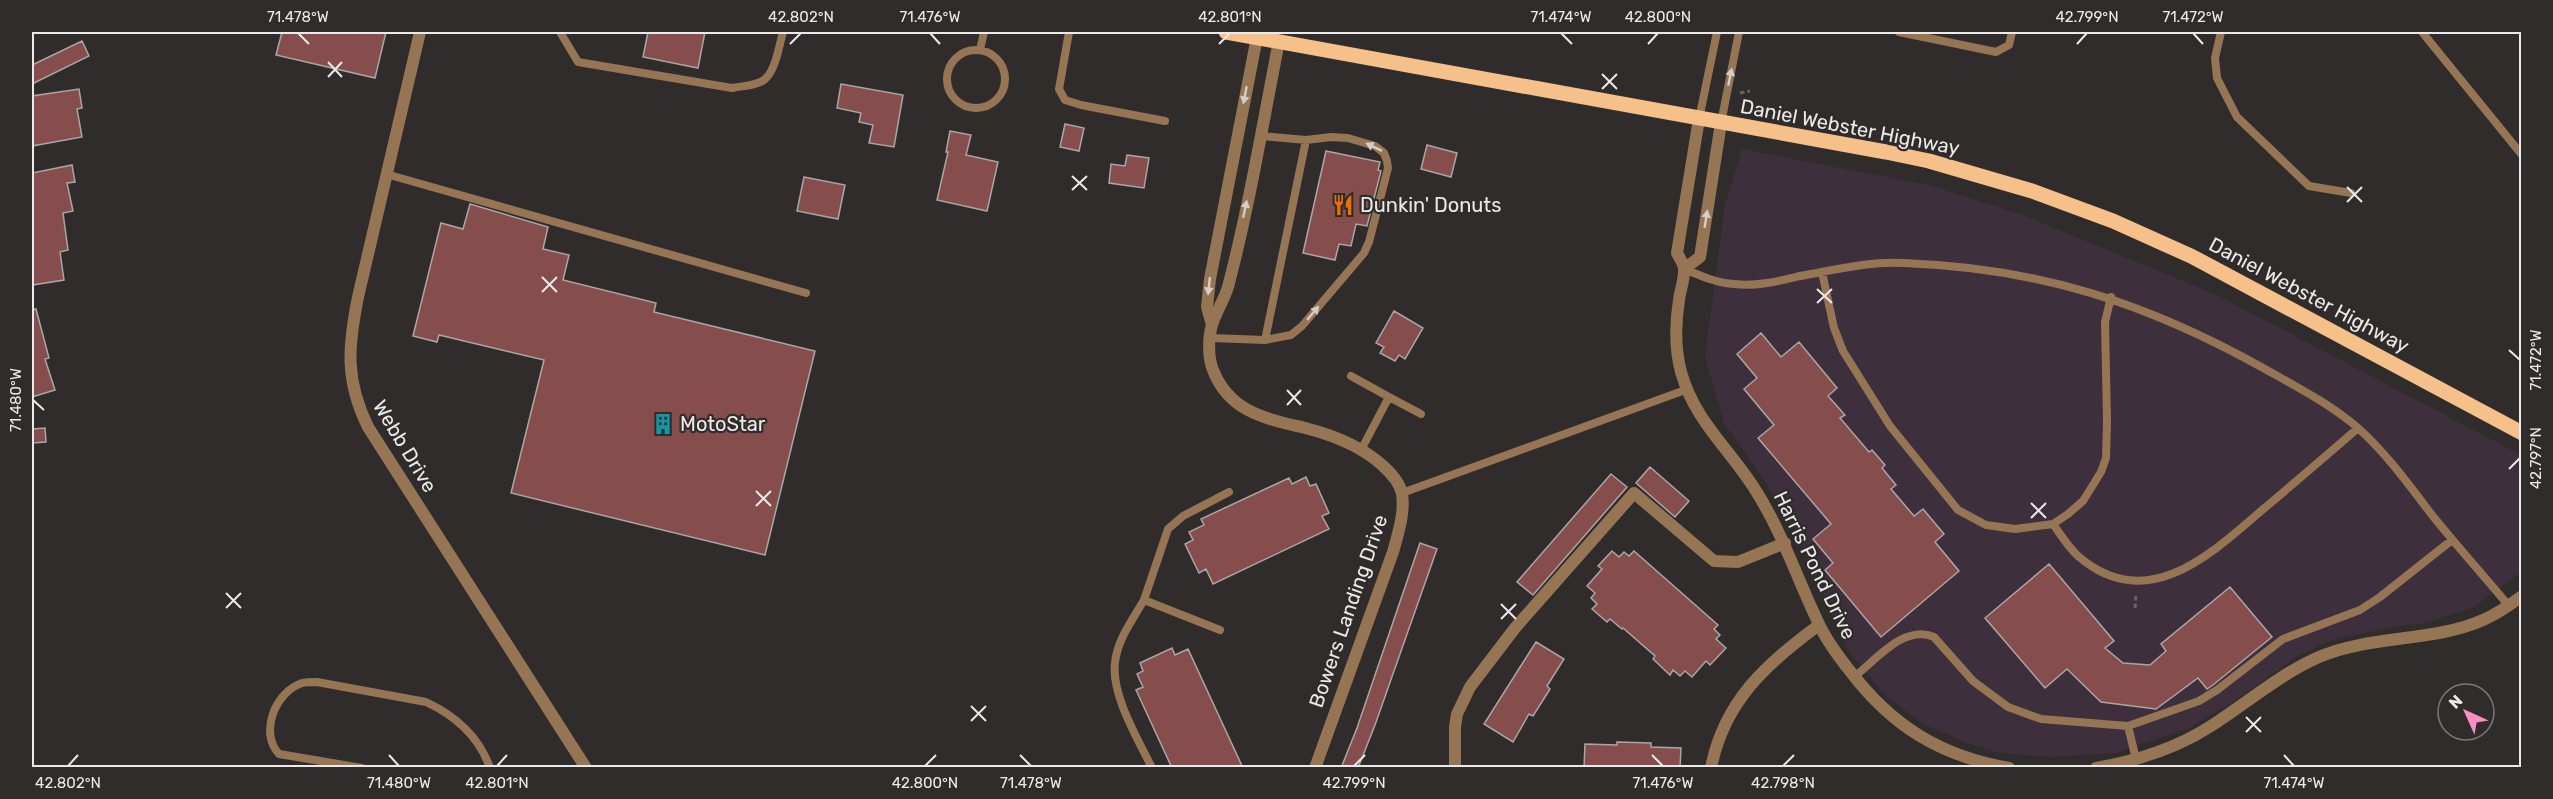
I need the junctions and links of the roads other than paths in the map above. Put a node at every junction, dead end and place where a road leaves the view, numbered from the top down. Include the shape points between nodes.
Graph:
1 (420, 32) edge
2 (560, 32) edge
3 (783, 32) edge
4 (984, 32) edge
5 (1069, 32) edge
6 (1226, 32) edge
7 (1717, 32) edge
8 (1739, 32) edge
9 (1899, 32) edge
10 (2012, 32) edge
11 (2221, 32) edge
12 (2422, 32) edge
13 (1257, 37) junction
14 (1279, 41) junction
15 (980, 50) junction
16 (1699, 119) junction
17 (1165, 121) dead end
18 (1721, 123) junction
19 (1261, 136) junction
20 (1306, 140) junction
21 (2522, 155) edge
22 (386, 174) junction
23 (2351, 193) dead end
24 (1684, 270) junction
25 (1822, 272) junction
26 (806, 293) dead end
27 (2110, 297) junction
28 (1211, 332) junction
29 (1265, 340) junction
30 (1351, 376) dead end
31 (1688, 389) junction
32 (1389, 397) junction
33 (1421, 414) dead end
34 (2358, 428) junction
35 (2522, 432) edge
36 (1361, 450) junction
37 (1228, 492) dead end
38 (1402, 493) junction
39 (2053, 524) junction
40 (2452, 540) junction
41 (1785, 543) junction
42 (2522, 596) edge
43 (1144, 600) junction
44 (2509, 606) junction
45 (1819, 625) junction
46 (1220, 630) dead end
47 (1854, 677) junction
48 (2127, 726) junction
49 (2136, 759) junction
50 (362, 768) edge
51 (490, 768) edge
52 (586, 768) edge
53 (1152, 768) edge
54 (1315, 768) edge
55 (1455, 768) edge
56 (1712, 768) edge
57 (2009, 768) edge
58 (2096, 768) edge

1 - 22 street, Webb Drive
2 - 3 lane via 578,62 732,88 765,80
4 - 15 lane
5 - 17 lane via 1059,89 1065,100
6 - 13 main road, Daniel Webster Highway
7 - 16 lane
18 -> 8 lane
9 - 10 lane via 1996,52 2009,45
11 - 23 lane via 2215,58 2217,78 2237,117 2309,186
12 - 21 lane
13 - 14 main road, Daniel Webster Highway
13 -> 28 street, Bowers Landing Drive via 1210,279 1207,307
14 - 16 main road, Daniel Webster Highway
14 - 19 street, Bowers Landing Drive
15 - 15 lane via 954,60 947,78 953,97 969,107 988,106 1005,85 1002,66
16 - 18 main road, Daniel Webster Highway
16 - 24 street, Harris Pond Drive via 1677,252
24 -> 18 street, Harris Pond Drive via 1700,257
18 - 35 main road, Daniel Webster Highway via 1929,161 2032,191 2113,221 2230,274
19 - 20 lane
28 -> 19 street, Bowers Landing Drive via 1227,287
20 - 29 lane
29 -> 20 lane via 1291,335 1302,326 1364,253 1388,168 1384,153 1375,146 1339,138
22 - 26 lane
22 - 52 street, Webb Drive via 351,333 349,360 357,405 410,495
24 - 25 lane via 1736,285 1765,284
24 - 31 street, Harris Pond Drive via 1676,338
25 - 27 lane via 1893,262 1937,264 2010,273
25 - 39 lane via 1834,328 1855,373 1890,426 1958,510 1986,525 2015,529
27 - 34 lane via 2156,314 2248,359 2335,410
27 - 39 lane via 2105,322 2106,458 2084,501
28 - 29 lane
28 - 36 street, Bowers Landing Drive via 1212,369 1236,402 1269,420 1311,430
30 - 32 lane
31 - 38 lane
31 - 41 street, Harris Pond Drive via 1700,417 1756,490
32 - 33 lane
32 - 36 lane
34 - 39 lane via 2202,560 2168,576 2152,581 2127,580 2093,566 2078,556
34 - 40 lane
36 - 38 street, Bowers Landing Drive via 1391,473
37 - 43 lane via 1168,529
38 - 54 street, Bowers Landing Drive via 1402,515 1393,552
40 - 44 lane
40 - 48 lane via 2360,610 2283,639 2199,701
41 - 45 street, Harris Pond Drive
41 - 55 street via 1738,561 1714,561 1634,493 1515,628 1470,687 1457,714
42 - 44 street
43 - 46 lane
43 - 53 lane via 1121,641 1115,676
44 - 49 street via 2483,621 2455,629 2364,644 2319,657 2210,727
45 - 47 street, Harris Pond Drive
45 - 56 street via 1772,661 1743,694 1724,729
47 - 48 lane via 1905,636 1926,634 1934,637 1973,681 2008,707 2041,719
47 - 57 street, Harris Pond Drive via 1879,705 1916,735 1962,756
48 - 49 lane
49 - 58 street
50 - 51 lane via 279,754 272,747 268,736 271,719 290,690 303,683 317,682 426,702 442,709 471,734 483,748

